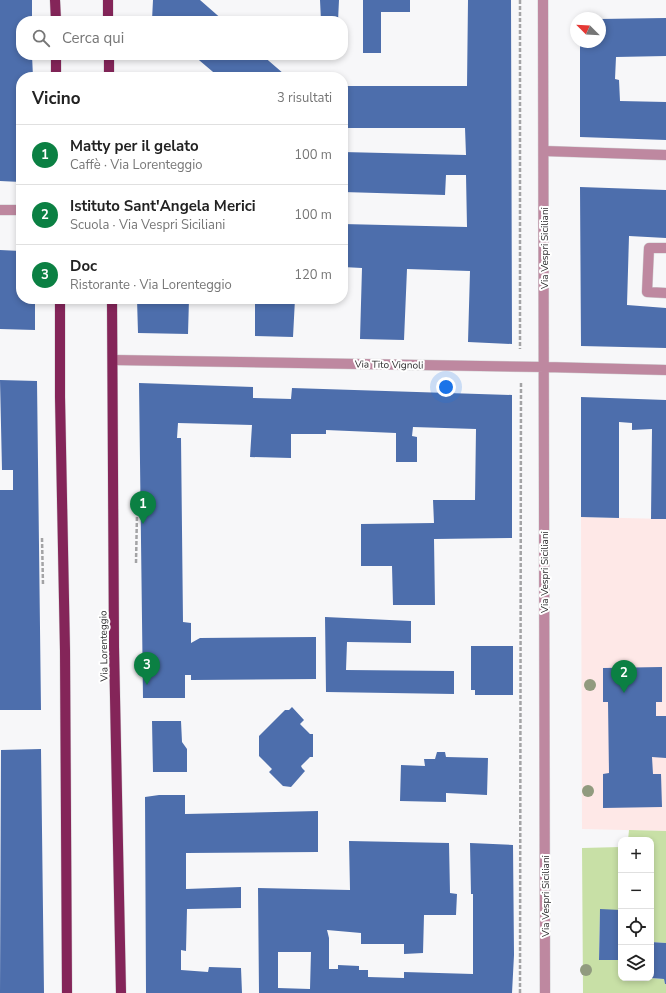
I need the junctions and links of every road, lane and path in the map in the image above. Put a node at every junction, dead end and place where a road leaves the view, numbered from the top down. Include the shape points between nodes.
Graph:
1 (55, 0) edge
2 (108, 0) edge
3 (520, 0) edge
4 (543, 0) edge
5 (56, 16) edge
6 (108, 16) edge
7 (56, 60) edge
8 (109, 60) edge
9 (56, 72) edge
10 (109, 72) edge
11 (544, 150) junction
12 (666, 155) edge
13 (0, 210) edge
14 (16, 210) edge
15 (666, 248) edge
16 (666, 293) edge
17 (60, 304) edge
18 (112, 304) edge
19 (112, 360) junction
20 (521, 366) junction
21 (545, 366) junction
22 (666, 370) edge
23 (137, 513) dead end
24 (42, 538) dead end
25 (136, 563) dead end
26 (43, 585) dead end
27 (67, 993) edge
28 (121, 993) edge
29 (520, 993) edge
30 (545, 993) edge

1 - 5 main road
2 - 6 main road
3 - 20 path
4 - 11 street, Via Vespri Siciliani
7 - 9 main road
8 - 10 main road
11 - 12 street
11 - 21 street, Via Vespri Siciliani
13 - 14 street
15 - 16 street via 649,248 648,292
17 - 27 main road
18 - 19 main road, Via Lorenteggio
19 - 20 street, Via Tito Vignoli
19 - 28 main road, Via Lorenteggio via 114,646
20 - 21 street, Via Tito Vignoli
20 - 29 path
21 - 22 street, Via Tito Vignoli
21 - 30 street, Via Vespri Siciliani
23 - 25 path
24 - 26 path

